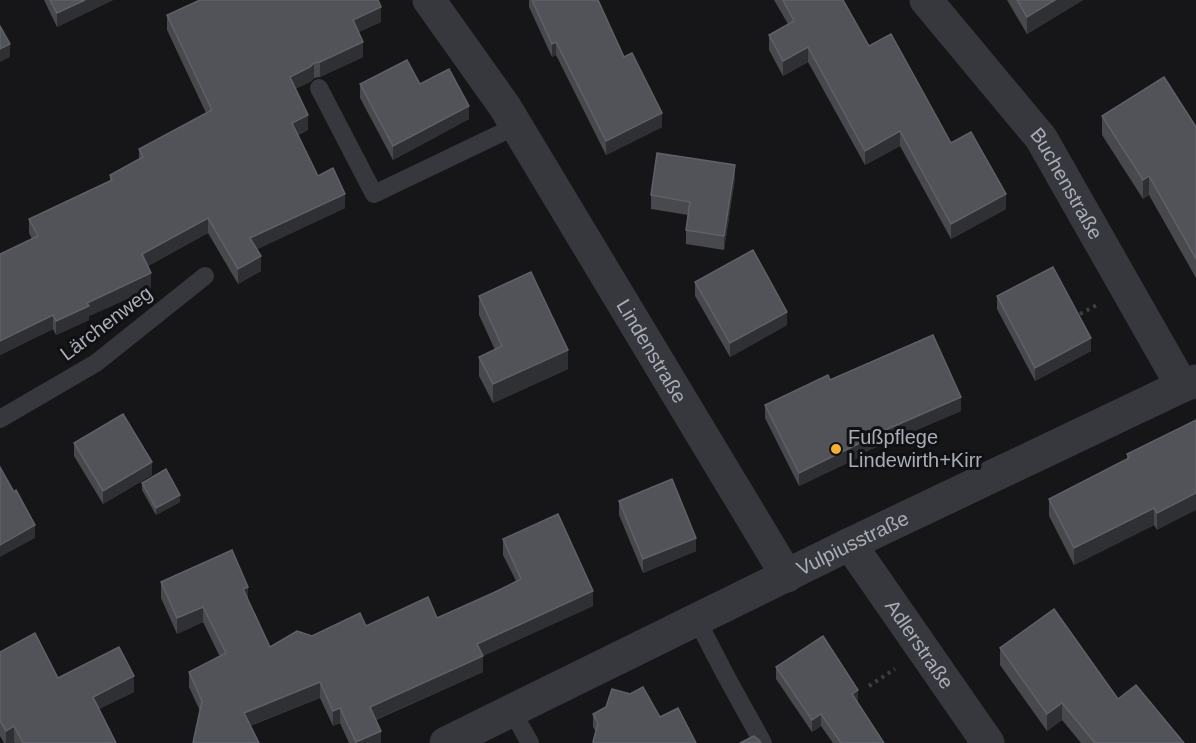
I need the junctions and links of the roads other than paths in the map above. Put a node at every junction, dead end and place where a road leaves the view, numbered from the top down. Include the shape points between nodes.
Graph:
1 (429, 0) edge
2 (926, 0) edge
3 (320, 88) dead end
4 (516, 126) junction
5 (205, 276) dead end
6 (1189, 384) edge
7 (0, 419) edge
8 (850, 544) junction
9 (787, 576) junction
10 (697, 620) junction
11 (512, 711) junction
12 (446, 743) edge
13 (530, 743) edge
14 (763, 743) edge
15 (988, 743) edge

1 - 4 street, Lindenstraße
2 - 6 street, Buchenstraße via 1041,138
3 - 4 lane via 374,194
4 - 9 street, Lindenstraße
5 - 7 lane, Lärchenweg via 96,363
6 - 8 street, Vulpiusstraße
8 - 9 street, Vulpiusstraße
8 - 15 street, Adlerstraße
9 - 10 street, Vulpiusstraße
10 - 11 street, Vulpiusstraße
10 - 14 lane
11 - 12 street, Vulpiusstraße
11 - 13 lane

